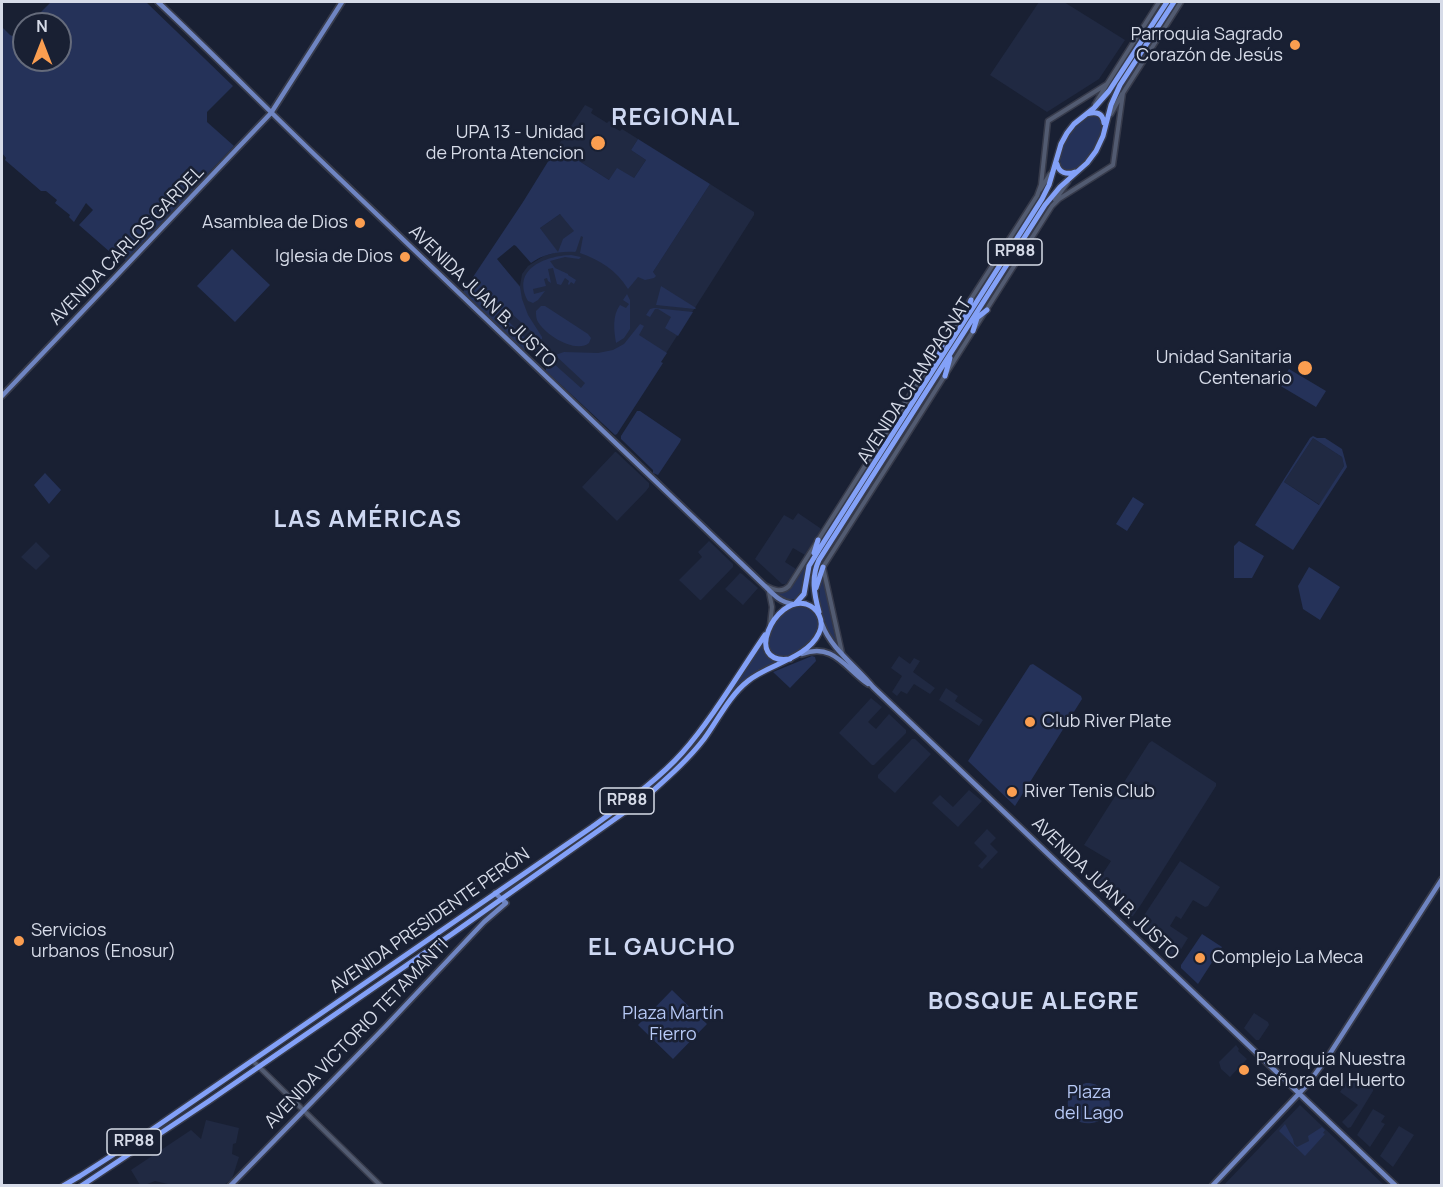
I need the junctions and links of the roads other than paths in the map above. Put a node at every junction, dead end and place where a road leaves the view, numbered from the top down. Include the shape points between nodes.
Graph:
1 (158, 2) edge
2 (342, 2) edge
3 (1159, 2) edge
4 (1167, 2) edge
5 (1174, 2) edge
6 (1181, 2) edge
7 (1107, 84) junction
8 (1123, 93) junction
9 (1090, 111) junction
10 (271, 113) junction
11 (1083, 116) junction
12 (1106, 122) junction
13 (1104, 131) junction
14 (1056, 162) junction
15 (1079, 170) junction
16 (1072, 176) junction
17 (1037, 195) junction
18 (1052, 206) junction
19 (978, 305) junction
20 (965, 325) junction
21 (949, 351) junction
22 (949, 363) junction
23 (933, 370) junction
24 (945, 376) junction
25 (2, 396) edge
26 (818, 540) junction
27 (809, 566) junction
28 (823, 567) junction
29 (765, 586) junction
30 (814, 596) junction
31 (794, 604) junction
32 (820, 618) junction
33 (768, 630) junction
34 (842, 653) junction
35 (792, 658) junction
36 (873, 687) junction
37 (1442, 879) edge
38 (495, 893) junction
39 (504, 901) junction
40 (253, 1061) junction
41 (258, 1066) junction
42 (1300, 1094) junction
43 (302, 1110) junction
44 (63, 1185) edge
45 (81, 1185) edge
46 (230, 1185) edge
47 (381, 1185) edge
48 (1212, 1185) edge
49 (1396, 1185) edge

1 - 10 main road, AVENIDA JUAN B. JUSTO
2 - 10 main road, AVENIDA CARLOS GARDEL
3 - 7 street, AVENIDA CHAMPAGNAT
4 - 9 highway, AVENIDA CHAMPAGNAT / RP88 via 1112,86
5 - 12 highway, AVENIDA CHAMPAGNAT / RP88 via 1120,85
6 - 8 street, AVENIDA CHAMPAGNAT
7 - 9 street, AVENIDA CHAMPAGNAT
7 - 17 street, AVENIDA CHAMPAGNAT via 1048,121
8 - 12 street, AVENIDA CHAMPAGNAT
8 - 18 street, AVENIDA CHAMPAGNAT via 1113,165
9 - 11 highway, AVENIDA CHAMPAGNAT / RP88
10 - 25 main road, AVENIDA CARLOS GARDEL
10 - 29 main road, AVENIDA JUAN B. JUSTO
11 - 13 highway via 1100,114
11 - 14 highway, AVENIDA CHAMPAGNAT / RP88 via 1067,133
12 - 13 highway, AVENIDA CHAMPAGNAT / RP88
13 - 15 highway, AVENIDA CHAMPAGNAT / RP88 via 1096,151
14 - 15 highway via 1062,172
14 - 17 street, AVENIDA CHAMPAGNAT
14 - 19 highway, AVENIDA CHAMPAGNAT / RP88 via 1042,199
15 - 16 highway, AVENIDA CHAMPAGNAT / RP88
16 - 18 street, AVENIDA CHAMPAGNAT
16 - 19 highway, AVENIDA CHAMPAGNAT / RP88 via 1045,205
17 - 19 street, AVENIDA CHAMPAGNAT
18 - 19 street, AVENIDA CHAMPAGNAT
19 - 20 highway, AVENIDA CHAMPAGNAT / RP88
19 - 20 street, AVENIDA CHAMPAGNAT
19 - 20 highway via 967,311
19 - 20 highway via 977,318
20 - 21 highway, AVENIDA CHAMPAGNAT / RP88
20 - 21 street, AVENIDA CHAMPAGNAT
21 - 22 highway
21 - 23 highway, AVENIDA CHAMPAGNAT / RP88
21 - 23 highway via 938,358
21 - 24 street, AVENIDA CHAMPAGNAT
22 - 23 highway
22 - 24 highway
23 - 26 street, AVENIDA CHAMPAGNAT
23 - 27 highway, AVENIDA CHAMPAGNAT / RP88
23 - 30 highway, AVENIDA CHAMPAGNAT / RP88 via 819,560 814,573
24 - 28 street, AVENIDA CHAMPAGNAT
26 - 27 highway
26 - 29 street, AVENIDA CHAMPAGNAT via 787,588 779,591
27 - 31 highway, AVENIDA CHAMPAGNAT / RP88 via 804,594
28 - 30 highway
28 - 34 street
29 - 31 main road, AVENIDA JUAN B. JUSTO via 779,600
29 - 33 street via 772,603
30 - 32 highway, AVENIDA CHAMPAGNAT / RP88
31 - 32 highway via 809,606
31 - 33 highway, RP88
32 - 34 main road, AVENIDA JUAN B. JUSTO
32 - 35 highway, RP88 via 815,640
33 - 35 highway via 769,653 779,659
33 - 38 highway, AVENIDA PRESIDENTE PERÓN / RP88 via 700,730 667,768 592,827
34 - 36 main road, AVENIDA JUAN B. JUSTO
35 - 36 main road, AVENIDA JUAN B. JUSTO via 813,651 830,653
35 - 39 highway, AVENIDA PRESIDENTE PERÓN / RP88 via 742,686 697,747 646,797
36 - 42 main road, AVENIDA JUAN B. JUSTO
37 - 42 main road
38 - 39 main road
38 - 40 highway, AVENIDA PRESIDENTE PERÓN / RP88
39 - 41 highway, AVENIDA PRESIDENTE PERÓN / RP88
39 - 43 main road, AVENIDA VICTORIO TETAMANTI
40 - 41 street
40 - 44 highway, AVENIDA PRESIDENTE PERÓN / RP88
41 - 43 street
41 - 45 highway, AVENIDA PRESIDENTE PERÓN / RP88
42 - 48 main road
42 - 49 main road, AVENIDA JUAN B. JUSTO
43 - 46 main road, AVENIDA VICTORIO TETAMANTI
43 - 47 street

